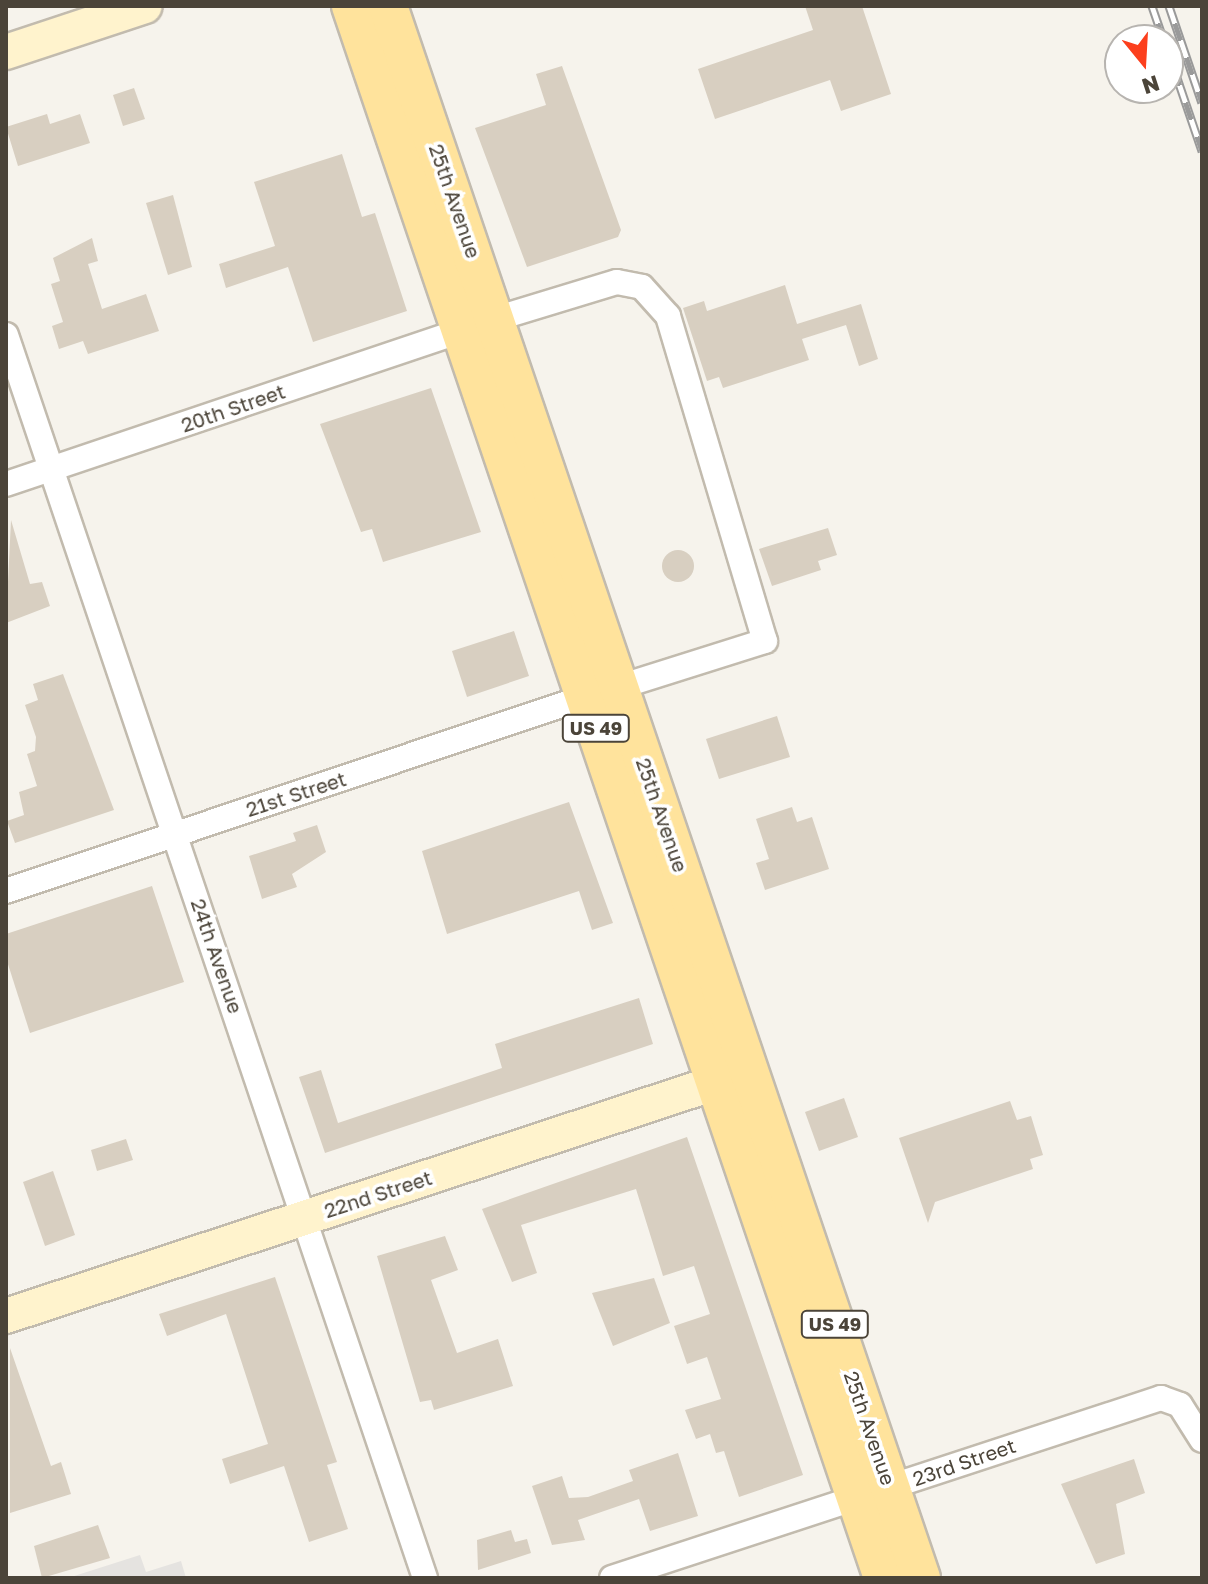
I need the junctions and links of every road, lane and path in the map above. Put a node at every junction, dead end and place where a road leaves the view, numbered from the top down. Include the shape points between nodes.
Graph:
1 (145, 6) edge
2 (351, 6) edge
3 (388, 6) edge
4 (6, 52) edge
5 (478, 325) junction
6 (6, 335) edge
7 (51, 469) junction
8 (6, 484) edge
9 (765, 641) joint
10 (602, 692) junction
11 (177, 834) junction
12 (6, 891) edge
13 (732, 1077) junction
14 (305, 1218) junction
15 (6, 1316) edge
16 (1202, 1440) edge
17 (874, 1494) junction
18 (425, 1578) edge
19 (612, 1578) edge
20 (883, 1578) edge
21 (921, 1578) edge

1 - 4 street
2 - 5 main road, 25th Avenue / US 49
3 - 5 main road, 25th Avenue / US 49
5 - 7 street, 20th Street
5 - 9 street, 20th Street via 617,282 642,287 668,316
5 - 10 main road, 25th Avenue / US 49
6 - 7 street, 24th Avenue
7 - 8 street, 20th Street
7 - 11 street, 24th Avenue
9 - 10 street, 21st Street
10 - 11 street, 21st Street
10 - 13 main road, 25th Avenue / US 49
11 - 12 street, 21st Street
11 - 14 street, 24th Avenue
13 - 14 street, 22nd Street
13 - 17 main road, 25th Avenue / US 49
14 - 15 street, 22nd Street
14 - 18 street, 24th Avenue
16 - 17 street, 23rd Street via 1180,1405 1161,1398
17 - 19 street, 23rd Street
17 - 20 main road, 25th Avenue / US 49
17 - 21 main road, 25th Avenue / US 49

